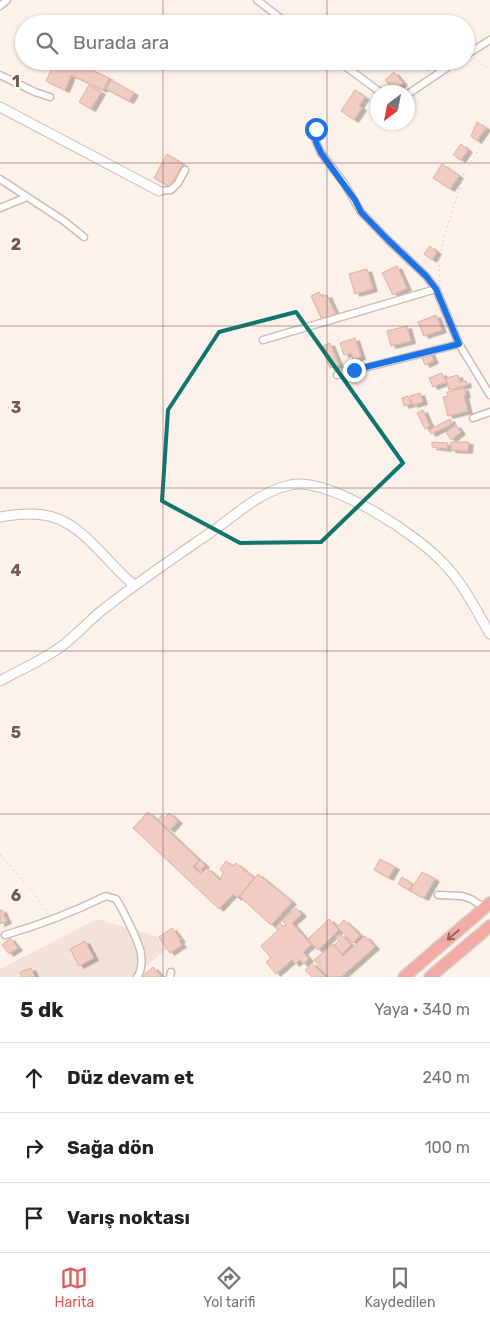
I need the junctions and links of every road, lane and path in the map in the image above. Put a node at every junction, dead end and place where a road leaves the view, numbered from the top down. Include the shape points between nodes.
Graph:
1 (7, 0) edge
2 (257, 0) edge
3 (0, 6) edge
4 (276, 15) edge
5 (490, 40) edge
6 (475, 50) edge
7 (475, 60) edge
8 (490, 68) edge
9 (350, 70) edge
10 (444, 70) edge
11 (0, 75) edge
12 (371, 85) edge
13 (415, 89) edge
14 (50, 97) dead end
15 (0, 107) edge
16 (320, 124) dead end
17 (490, 131) edge
18 (185, 170) dead end
19 (0, 179) edge
20 (159, 191) joint
21 (27, 197) junction
22 (0, 208) edge
23 (84, 237) dead end
24 (436, 289) junction
25 (263, 340) dead end
26 (459, 344) junction
27 (337, 374) dead end
28 (490, 395) edge
29 (490, 412) edge
30 (473, 418) dead end
31 (0, 517) edge
32 (134, 585) junction
33 (490, 634) edge
34 (0, 681) edge
35 (0, 855) edge
36 (438, 895) dead end
37 (487, 906) edge
38 (51, 919) junction
39 (490, 926) edge
40 (5, 935) dead end
41 (137, 977) edge
42 (404, 977) edge
43 (430, 977) edge

1 - 3 street
2 - 4 street
5 - 6 street
7 - 8 path
9 - 12 street
10 - 13 street
11 - 14 street
15 - 20 street
16 - 24 street via 316,129 316,142 321,153 361,212
17 - 24 path via 464,173 442,245 440,280
18 - 20 street via 171,190
19 - 21 street
21 - 22 street
21 - 23 street
24 - 25 street
24 - 26 street
26 - 27 street
26 - 28 street
29 - 30 street
31 - 32 street via 42,514 71,524
32 - 33 street via 274,489 293,484 311,486 342,494 379,514 416,540 444,564 465,591
32 - 34 street via 60,648
35 - 38 path
36 - 37 street via 462,896
37 -> 42 highway
38 - 40 street
38 - 41 street via 106,896 116,899 141,952
39 - 43 highway

